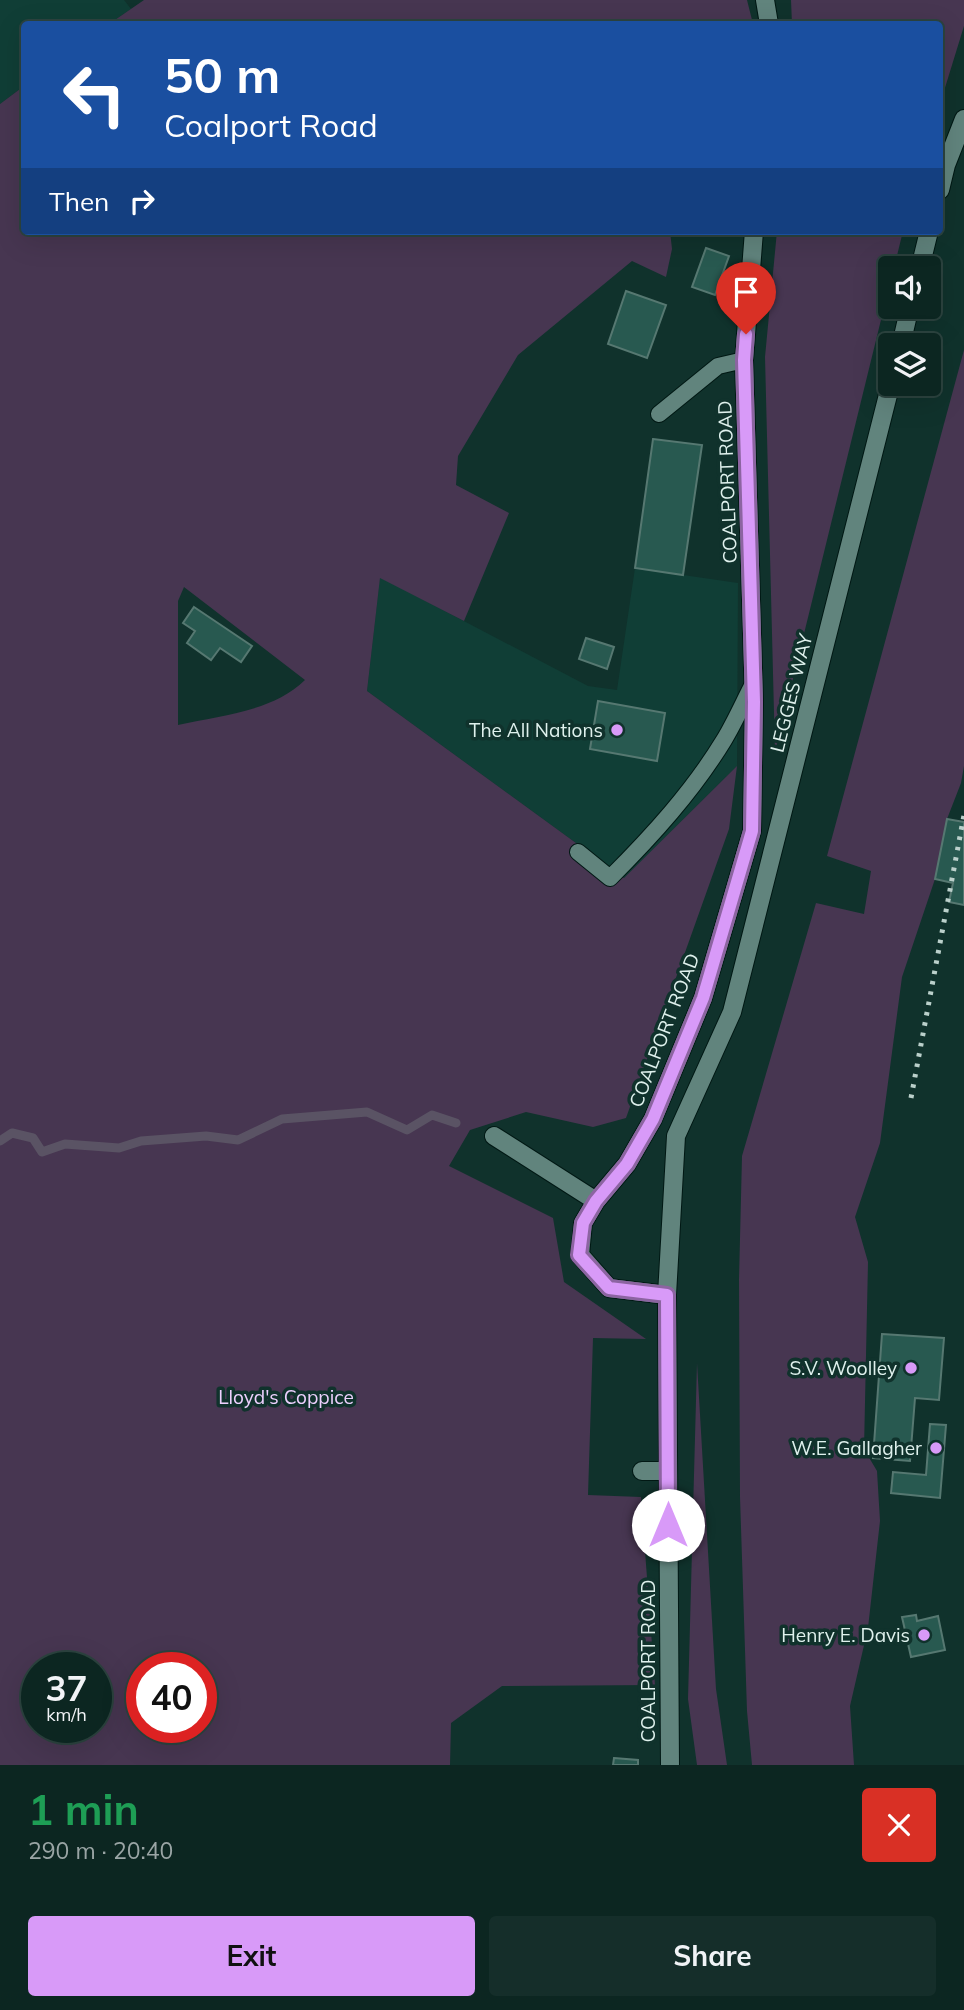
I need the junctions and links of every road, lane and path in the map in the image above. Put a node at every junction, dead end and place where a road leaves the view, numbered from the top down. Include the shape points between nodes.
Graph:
1 (765, 0) edge
2 (768, 21) edge
3 (964, 119) edge
4 (943, 178) edge
5 (754, 235) edge
6 (928, 235) edge
7 (923, 256) edge
8 (744, 360) junction
9 (888, 396) edge
10 (659, 414) dead end
11 (754, 682) junction
12 (578, 852) dead end
13 (494, 1136) dead end
14 (596, 1201) junction
15 (667, 1295) junction
16 (642, 1471) dead end
17 (668, 1471) junction
18 (670, 1765) edge

1 - 2 street
3 - 4 street
5 - 8 street, COALPORT ROAD
6 - 7 street
8 - 10 lane via 718,366
8 - 11 street, COALPORT ROAD
9 - 15 street, LEGGES WAY via 732,1012 676,1136
11 - 12 lane via 724,740 689,790 620,869 610,878
11 - 14 street, COALPORT ROAD via 752,831 703,998 653,1119 627,1164
13 - 14 street
14 - 15 street, COALPORT ROAD via 583,1223 579,1255 609,1288
15 - 17 street, COALPORT ROAD
16 - 17 street
17 - 18 street, COALPORT ROAD

